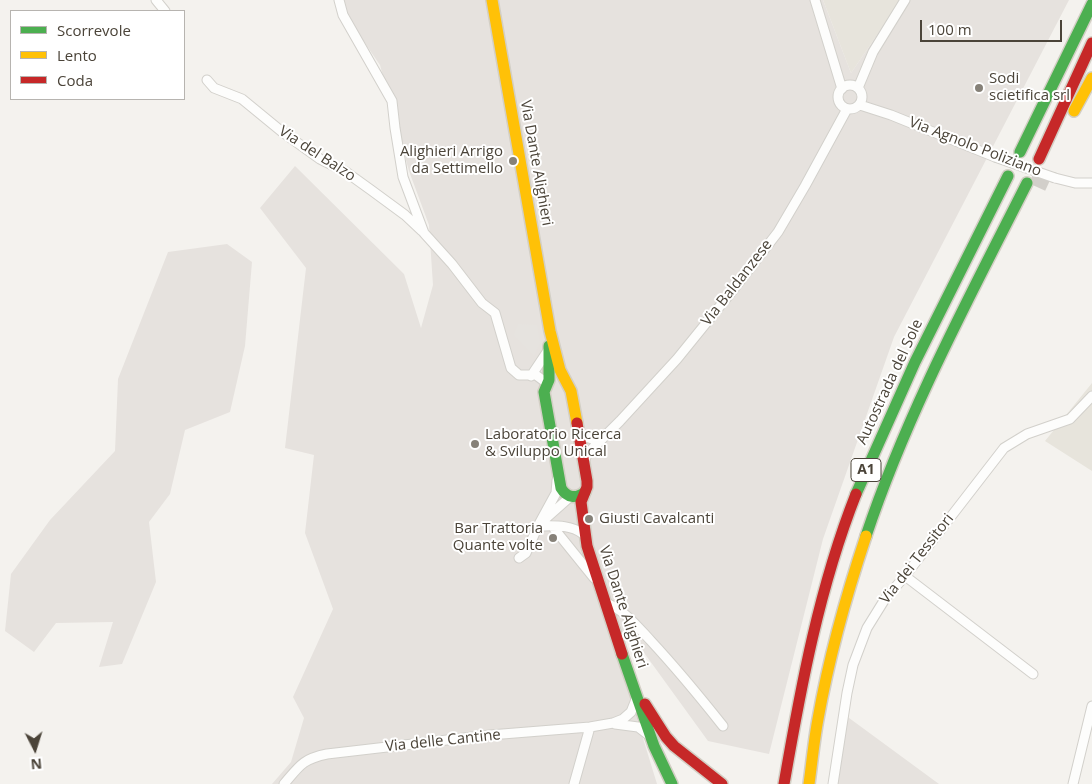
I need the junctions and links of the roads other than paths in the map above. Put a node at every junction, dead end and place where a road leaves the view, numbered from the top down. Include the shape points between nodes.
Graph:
1 (156, 0) edge
2 (339, 0) edge
3 (492, 0) edge
4 (815, 0) edge
5 (905, 0) edge
6 (1092, 4) edge
7 (164, 10) edge
8 (1092, 43) edge
9 (1092, 78) edge
10 (207, 80) dead end
11 (858, 88) junction
12 (842, 89) junction
13 (860, 105) junction
14 (847, 109) junction
15 (1020, 152) dead end
16 (1008, 176) dead end
17 (1092, 183) edge
18 (1032, 185) tunnel mouth
19 (424, 233) junction
20 (550, 331) junction
21 (549, 349) junction
22 (531, 376) junction
23 (548, 384) junction
24 (569, 387) junction
25 (1092, 396) edge
26 (580, 435) junction
27 (602, 439) junction
28 (584, 462) junction
29 (557, 470) junction
30 (585, 492) junction
31 (570, 497) junction
32 (538, 526) junction
33 (552, 526) junction
34 (584, 537) junction
35 (520, 558) dead end
36 (905, 576) junction
37 (598, 582) junction
38 (604, 602) junction
39 (1032, 674) dead end
40 (640, 698) junction
41 (1092, 706) edge
42 (612, 723) junction
43 (724, 726) dead end
44 (590, 727) junction
45 (653, 742) junction
46 (659, 760) junction
47 (284, 784) edge
48 (574, 784) edge
49 (666, 784) edge
50 (672, 784) edge
51 (722, 784) edge
52 (784, 784) edge
53 (809, 784) edge
54 (833, 784) edge
55 (1073, 784) edge

1 - 7 street
2 - 19 street via 342,15 392,101 403,176
3 - 20 main road, Via Dante Alighieri
4 - 12 street
5 - 11 street via 873,52
6 - 15 main road
8 - 9 main road via 1044,161
10 - 19 street, Via del Balzo via 214,88 242,99 280,132 320,159 346,172
11 - 12 street via 848,85
11 - 13 street via 862,94
12 - 14 street via 838,100
13 - 14 street
13 - 17 street, Via Agnolo Poliziano, bridge via 1055,178
14 - 27 street, Via Baldanzese via 778,232 677,359
16 - 52 main road, Autostrada del Sole / A1 via 898,398 840,536 797,709
18 - 53 main road, A1 via 987,263 942,352 878,503 841,621 818,717
19 - 22 street, Via del Balzo via 482,303 495,313 512,368 519,375
20 - 21 main road, Via Dante Alighieri
20 - 24 main road, Via Dante Alighieri via 560,370
21 - 22 street
21 - 23 main road, Via Dante Alighieri
22 - 23 street, Via del Balzo via 536,375
23 - 24 main road via 558,380
23 - 29 main road, Via Dante Alighieri via 544,392
24 - 26 main road, Via Dante Alighieri
25 - 36 street, Via dei Tessitori via 1070,419 1027,434 1004,448
26 - 27 street via 588,439
26 - 28 main road, Via Dante Alighieri
27 - 28 street, Via Baldanzese
28 - 30 main road, Via Dante Alighieri
29 - 31 main road, Via Dante Alighieri via 562,491
29 - 32 street via 556,493
30 - 31 main road
30 - 34 main road, Via Dante Alighieri via 581,502
31 - 32 street
31 - 34 main road, Via Dante Alighieri
32 - 33 street
32 - 35 street via 526,553
33 - 34 street via 577,529
33 - 37 street
34 - 37 main road, Via Dante Alighieri
36 - 39 street
36 - 54 street, Via dei Tessitori via 885,599 860,643 847,693
37 - 38 main road, Via Dante Alighieri
38 - 40 main road, Via Dante Alighieri via 632,684
38 - 43 street via 626,614
40 - 42 street, Via delle Cantine via 631,712
40 - 45 main road, Via Dante Alighieri via 654,730
40 - 51 main road via 670,742
41 - 55 street
42 - 44 street, Via delle Cantine
42 - 45 street, Via delle Cantine via 638,727
44 - 47 street, Via delle Cantine via 327,754 309,758
44 - 48 street
45 - 46 main road, Via Dante Alighieri
46 - 49 main road
46 - 50 main road, Via Dante Alighieri

